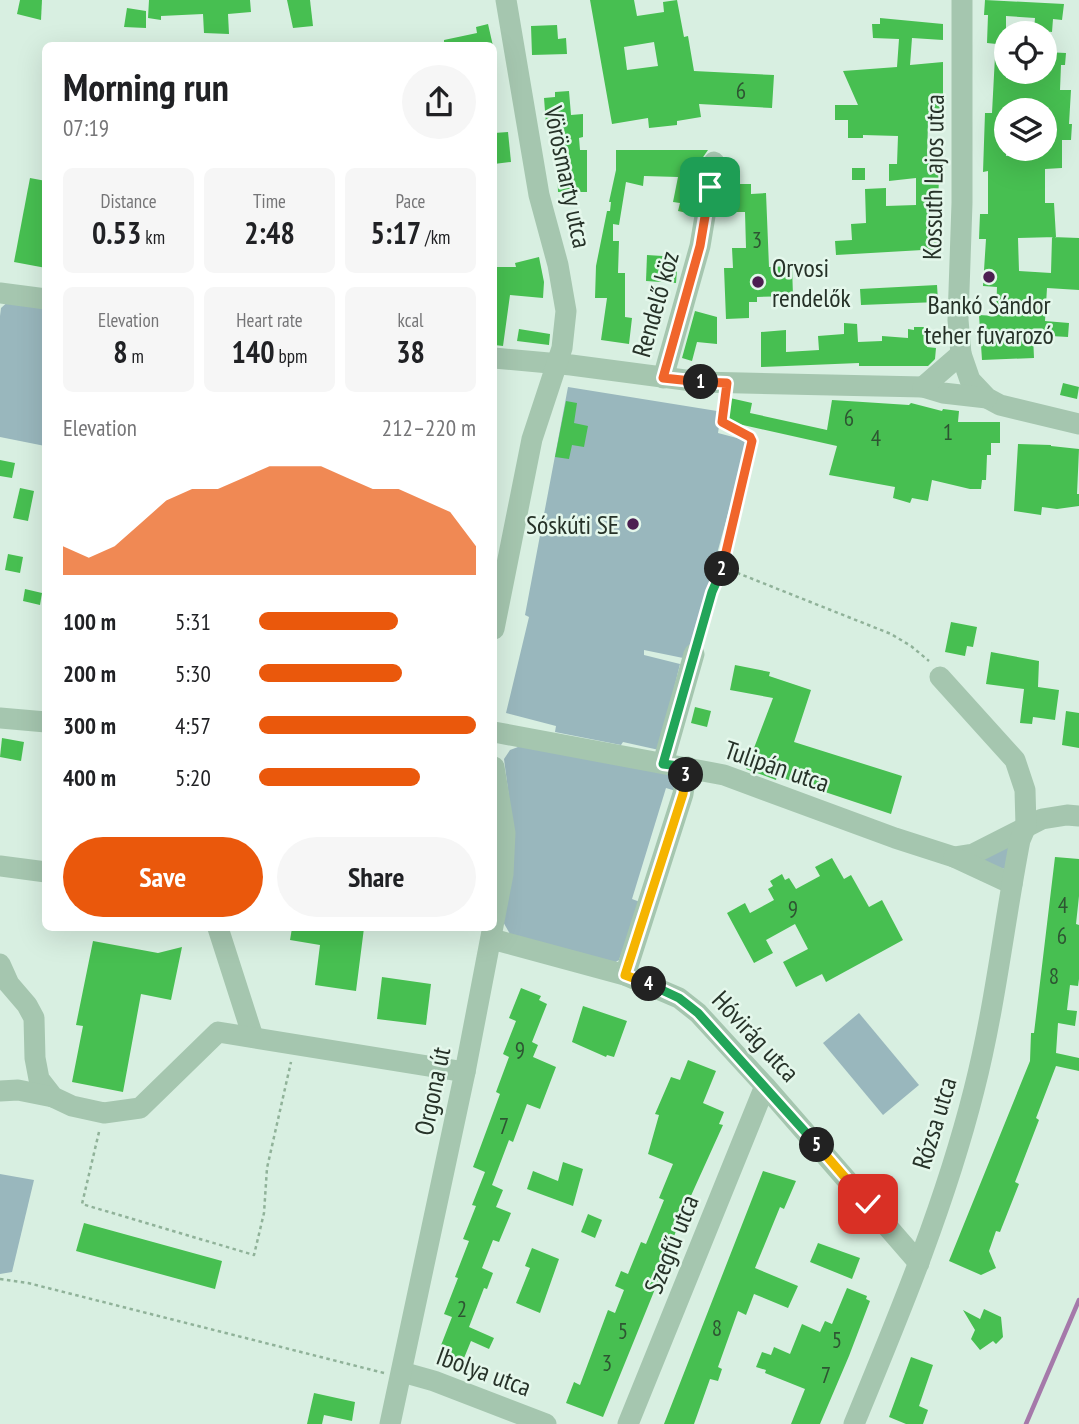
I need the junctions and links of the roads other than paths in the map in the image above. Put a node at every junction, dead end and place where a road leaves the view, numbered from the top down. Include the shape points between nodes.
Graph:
1 (506, 0) edge
2 (962, 0) edge
3 (714, 162) dead end
4 (0, 293) edge
5 (42, 298) edge
6 (961, 354) junction
7 (497, 358) edge
8 (557, 364) junction
9 (663, 378) junction
10 (923, 387) junction
11 (988, 398) junction
12 (1079, 424) edge
13 (497, 614) edge
14 (694, 654) road end
15 (940, 677) road end
16 (0, 718) edge
17 (42, 722) edge
18 (497, 733) edge
19 (663, 764) junction
20 (687, 767) junction
21 (497, 794) edge
22 (1079, 816) edge
23 (1026, 826) junction
24 (954, 857) junction
25 (0, 866) edge
26 (42, 871) edge
27 (1012, 884) junction
28 (497, 909) edge
29 (219, 931) edge
30 (493, 931) edge
31 (492, 939) junction
32 (0, 964) edge
33 (625, 975) junction
34 (253, 1037) junction
35 (465, 1072) junction
36 (765, 1086) junction
37 (0, 1091) edge
38 (53, 1097) junction
39 (919, 1263) junction
40 (401, 1375) junction
41 (390, 1424) edge
42 (547, 1424) edge
43 (628, 1424) edge
44 (854, 1424) edge

1 - 8 street, Vörösmarty utca via 539,195 564,291 565,330
2 - 6 street, Kossuth Lajos utca
3 - 9 street, Rendelő köz via 700,246
4 - 5 street
6 - 10 street
6 - 11 street, Kossuth Lajos utca via 970,380
7 - 8 street
8 - 9 street
8 - 13 street via 532,439
9 - 10 street
10 - 11 street
11 - 12 street
14 - 19 street
15 - 23 street via 1015,760 1025,790
16 - 17 street
18 - 19 street, Tulipán utca
19 - 20 street, Tulipán utca
20 - 24 street, Tulipán utca via 724,775
20 - 33 street via 683,794
21 - 28 street, Orgona út via 505,833
22 - 23 street via 1042,819
23 - 24 street via 972,854
23 - 27 street, Rózsa utca
24 - 27 street, Tulipán utca
25 - 26 street
27 - 39 street, Rózsa utca via 974,1093
29 - 34 street
30 - 31 street, Orgona út
31 - 33 street, Hóvirág utca
31 - 35 street, Orgona út
32 - 38 street via 9,985 34,1018 39,1079
33 - 36 street, Hóvirág utca via 679,998 698,1013
34 - 35 street
34 - 38 street via 218,1031 140,1108 104,1113
35 - 40 street, Orgona út
36 - 39 street, Hóvirág utca
36 - 43 street, Szegfű utca
37 - 38 street
39 - 44 street, Rózsa utca
40 - 41 street, Orgona út
40 - 42 street, Ibolya utca via 434,1381

